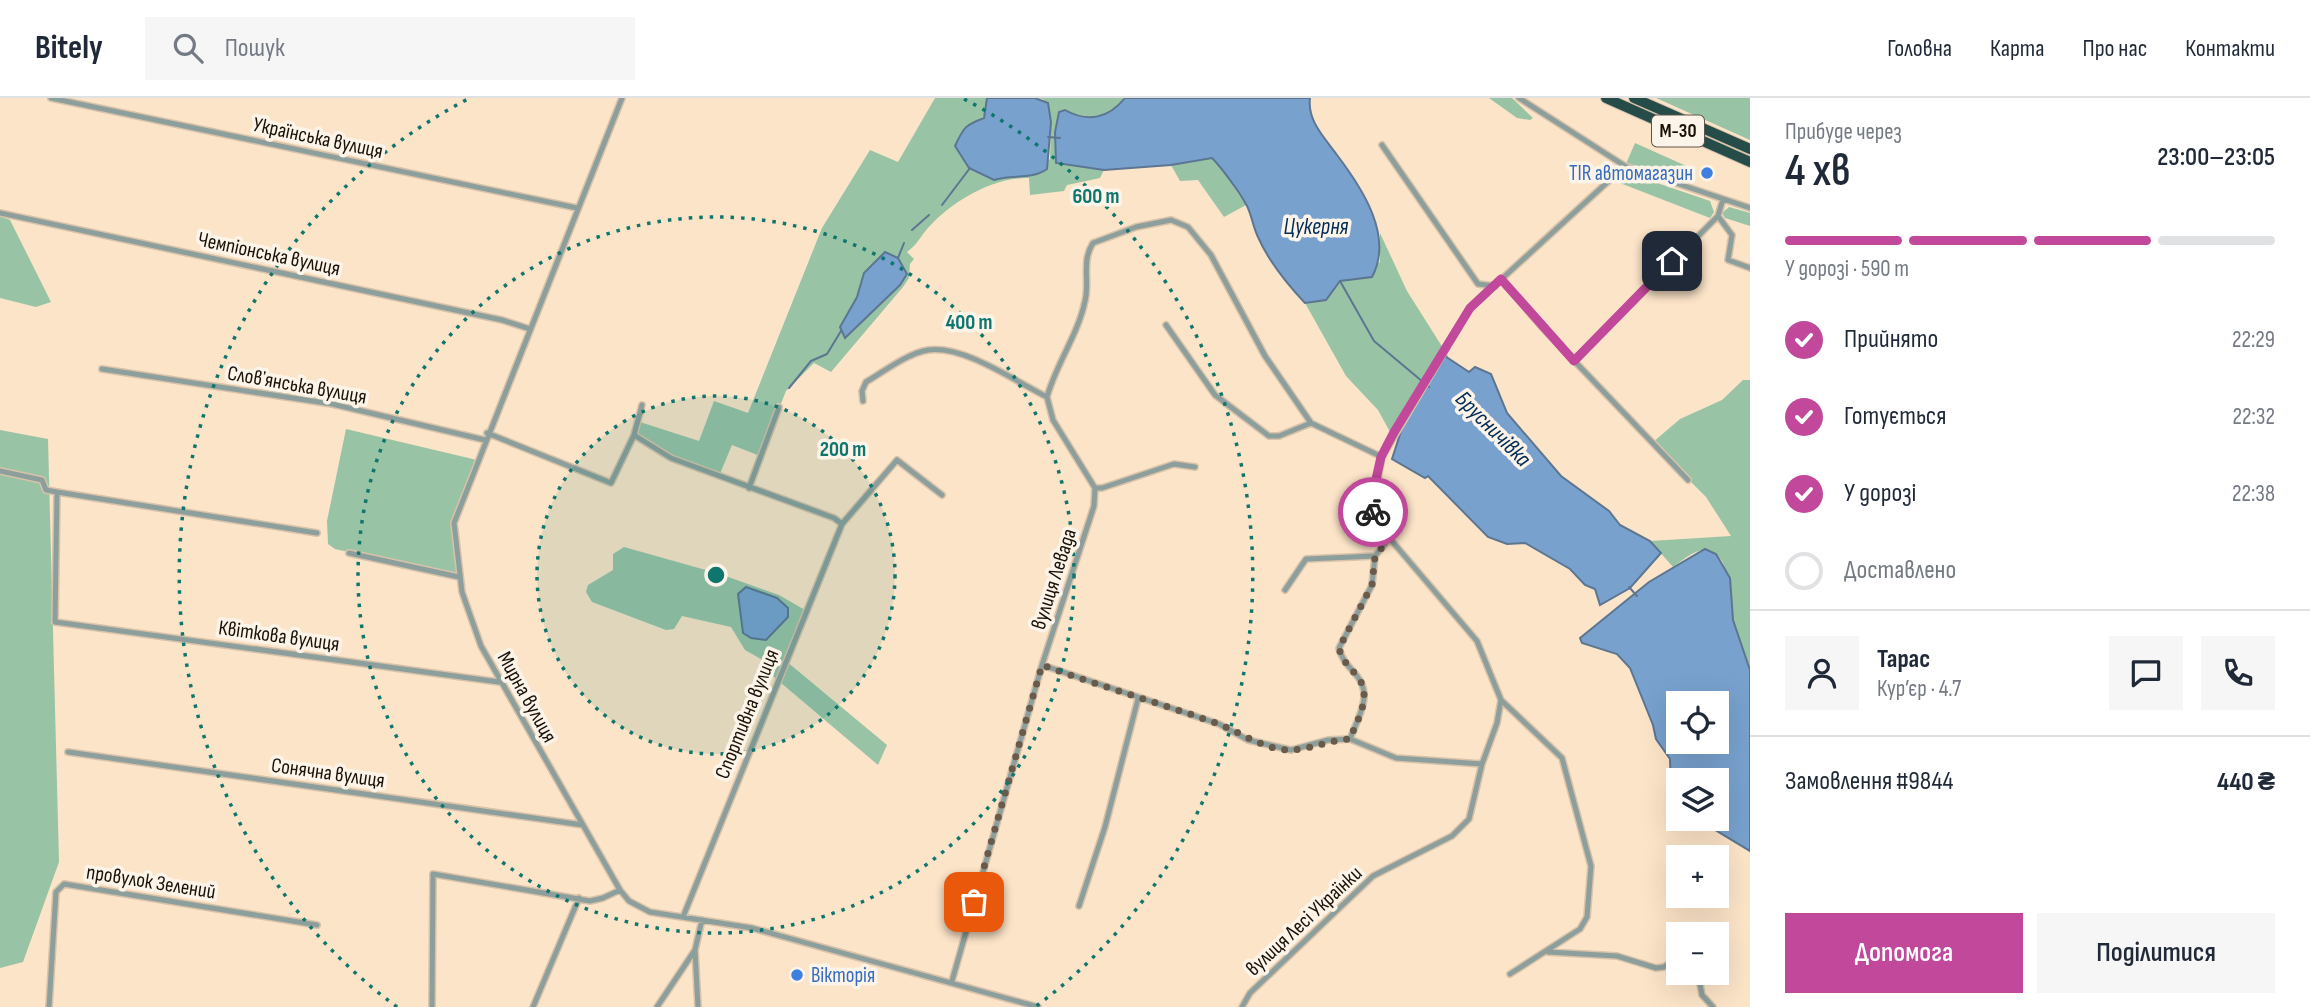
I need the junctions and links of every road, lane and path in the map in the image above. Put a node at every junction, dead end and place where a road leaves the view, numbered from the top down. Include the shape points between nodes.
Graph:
1 (51, 98) edge
2 (622, 98) edge
3 (1519, 98) edge
4 (1606, 98) edge
5 (1634, 98) edge
6 (1526, 100) edge
7 (1382, 145) dead end
8 (1750, 149) edge
9 (1750, 162) edge
10 (1625, 166) junction
11 (1723, 199) junction
12 (577, 208) junction
13 (1750, 208) edge
14 (0, 213) edge
15 (1718, 216) junction
16 (1750, 268) edge
17 (1501, 279) junction
18 (1495, 286) junction
19 (1166, 325) dead end
20 (530, 329) junction
21 (1574, 361) junction
22 (102, 369) dead end
23 (1047, 397) junction
24 (863, 401) dead end
25 (642, 405) dead end
26 (779, 407) dead end
27 (1311, 423) junction
28 (634, 435) junction
29 (486, 436) junction
30 (1381, 457) junction
31 (1195, 467) dead end
32 (0, 471) edge
33 (1688, 480) dead end
34 (749, 488) junction
35 (1095, 488) junction
36 (57, 492) junction
37 (942, 495) dead end
38 (842, 524) junction
39 (317, 533) dead end
40 (1389, 539) junction
41 (349, 553) dead end
42 (1375, 556) junction
43 (459, 578) junction
44 (1285, 590) dead end
45 (1042, 665) junction
46 (499, 682) junction
47 (1138, 699) junction
48 (1501, 700) junction
49 (1350, 739) junction
50 (68, 752) dead end
51 (1482, 764) junction
52 (583, 825) junction
53 (620, 890) junction
54 (579, 898) junction
55 (1079, 906) dead end
56 (683, 917) junction
57 (702, 920) junction
58 (317, 925) dead end
59 (695, 950) junction
60 (1548, 951) junction
61 (1666, 966) edge
62 (1510, 974) dead end
63 (952, 981) junction
64 (1700, 985) edge
65 (49, 1007) edge
66 (432, 1007) edge
67 (533, 1007) edge
68 (657, 1007) edge
69 (698, 1007) edge
70 (1038, 1007) edge
71 (1242, 1007) edge
72 (1713, 1007) edge

1 - 12 street, Українська вулиця
2 - 12 street, Мирна вулиця
3 - 6 street
4 - 9 highway, М-30
5 - 8 highway, М-30
6 - 10 street
7 - 18 street via 1478,284
10 - 11 street
10 - 17 street
11 - 13 street
11 - 15 street
12 - 20 street, Мирна вулиця
14 - 20 street, Чемпіонська вулиця
15 - 16 street via 1732,235 1728,260
15 - 21 street
17 - 18 street
17 - 21 street
18 - 30 street via 1470,308
19 - 27 street via 1215,395 1269,436
20 - 29 street, Мирна вулиця
21 - 33 street
22 - 29 street, Словʼянська вулиця via 332,404
23 - 24 street via 946,349 926,351 866,382
23 - 27 street via 1080,321 1086,298 1086,260 1093,243 1171,220 1188,227 1211,255 1265,356
23 - 35 street via 1053,420
25 - 28 street
26 - 34 street
27 - 30 street
28 - 29 street via 611,483
28 - 34 street via 671,458
29 - 43 street, Мирна вулиця via 453,528
30 - 40 street via 1372,509
31 - 35 street via 1174,464
32 - 36 street via 42,480 46,490
34 - 38 street
35 - 45 street, вулиця Левада via 1094,506
36 - 39 street
36 - 46 street, Квіткова вулиця via 55,622
37 - 38 street, Спортивна вулиця via 897,460
38 - 56 street, Спортивна вулиця
40 - 42 street
40 - 48 street via 1477,641
41 - 43 street
42 - 44 street via 1306,558
42 - 49 street via 1372,585 1339,648 1366,692
43 - 46 street, Мирна вулиця via 472,624
45 - 47 street
45 - 63 street, вулиця Левада
46 - 52 street, Мирна вулиця
47 - 49 street via 1219,724 1248,740 1292,750
47 - 55 street
48 - 51 street, вулиця Лесі Українки
48 - 60 street via 1562,758 1591,866 1587,917 1580,929
49 - 51 street via 1396,758
50 - 52 street, Сонячна вулиця
51 - 71 street, вулиця Лесі Українки via 1469,819 1452,836 1373,876 1250,993
52 - 53 street, Мирна вулиця
53 - 54 street via 597,900
53 - 56 street, Мирна вулиця via 644,910
54 - 66 street via 433,874
54 - 67 street
56 - 57 street, Мирна вулиця
57 - 59 street
57 - 63 street, Мирна вулиця via 752,928
58 - 65 street, провулок Зелений via 64,884 55,892
59 - 68 street
59 - 69 street
60 - 61 street via 1616,956 1656,968
60 - 62 street
63 - 70 street, Мирна вулиця
64 - 72 street

